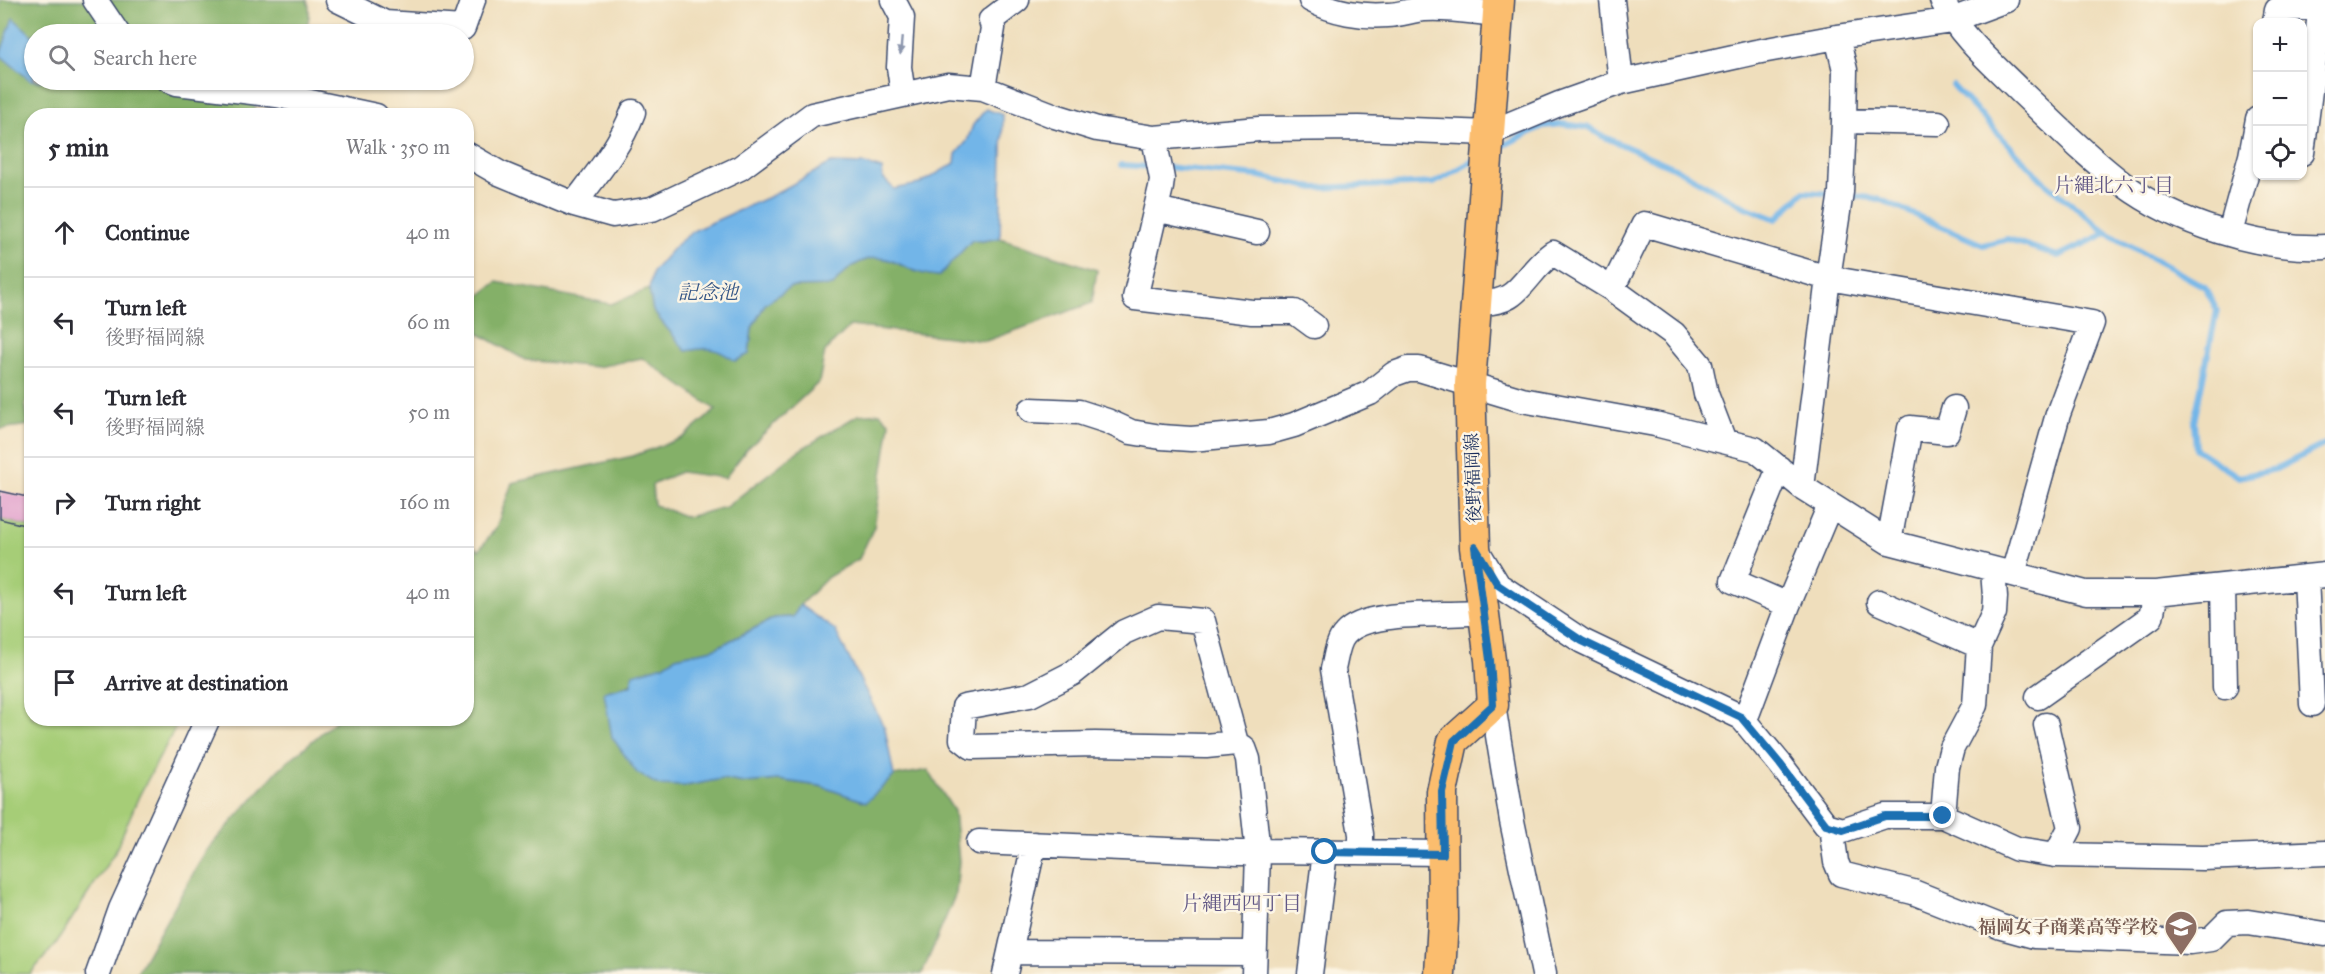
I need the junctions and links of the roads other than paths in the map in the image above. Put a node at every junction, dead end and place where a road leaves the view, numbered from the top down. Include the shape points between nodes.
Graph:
1 (95, 0) edge
2 (338, 0) edge
3 (473, 0) edge
4 (893, 0) edge
5 (1017, 0) edge
6 (1311, 0) edge
7 (1612, 0) edge
8 (2006, 0) edge
9 (1498, 7) edge
10 (1947, 10) edge
11 (2276, 18) edge
12 (111, 24) edge
13 (401, 24) edge
14 (464, 24) edge
15 (1837, 37) junction
16 (1621, 82) junction
17 (982, 88) junction
18 (235, 90) edge
19 (903, 94) junction
20 (338, 108) edge
21 (633, 112) dead end
22 (1844, 121) junction
23 (1938, 123) dead end
24 (2305, 126) edge
25 (1489, 133) junction
26 (1154, 138) junction
27 (474, 158) edge
28 (2253, 160) edge
29 (574, 204) junction
30 (1156, 209) junction
31 (1257, 232) dead end
32 (2230, 233) junction
33 (2325, 248) edge
34 (1827, 278) junction
35 (1612, 289) junction
36 (1476, 302) junction
37 (1314, 326) dead end
38 (1470, 384) junction
39 (1953, 408) dead end
40 (1031, 410) dead end
41 (1724, 441) junction
42 (1779, 468) junction
43 (1802, 487) junction
44 (1830, 505) junction
45 (1889, 542) junction
46 (1475, 547) junction
47 (2003, 572) junction
48 (2315, 576) edge
49 (2223, 587) junction
50 (2156, 593) junction
51 (1879, 602) dead end
52 (1788, 605) junction
53 (1484, 612) junction
54 (1979, 646) junction
55 (2225, 687) dead end
56 (2316, 693) edge
57 (2038, 697) dead end
58 (1493, 705) junction
59 (1743, 719) junction
60 (2046, 724) dead end
61 (204, 726) edge
62 (1236, 743) junction
63 (1943, 816) junction
64 (1832, 827) junction
65 (979, 842) dead end
66 (1035, 844) junction
67 (1325, 852) junction
68 (1361, 852) junction
69 (1258, 853) junction
70 (2325, 853) edge
71 (1443, 854) junction
72 (2056, 855) junction
73 (2325, 934) edge
74 (1008, 963) edge
75 (1254, 963) edge
76 (98, 974) edge
77 (1310, 974) edge
78 (1440, 974) edge
79 (1544, 974) edge

1 - 12 street
2 - 13 street via 385,23
3 - 14 street
4 -> 19 street via 902,17 898,67
5 - 17 street via 992,20
6 - 9 street via 1328,8 1386,16 1423,9
7 - 16 street
8 - 10 street
9 - 25 main road, 後野福岡線
10 - 15 street
10 - 32 street via 1974,45 2067,136 2126,186 2182,216
11 - 24 street via 2277,10 2321,6
15 - 16 street
15 - 22 street via 1845,70
16 - 25 street
17 - 19 street via 948,85
17 - 26 street via 1097,129
18 - 20 street
19 - 29 street via 812,115 740,168 652,209 613,215
21 - 29 street via 609,157
22 - 23 street
22 - 34 street via 1841,192
25 - 26 street via 1259,129
25 - 36 main road, 後野福岡線
26 - 30 street via 1162,178
27 - 29 street
28 - 32 street
30 - 31 street
30 - 37 street via 1135,298 1252,312 1294,312
32 - 33 street via 2301,248
34 - 35 street via 1644,224
34 - 43 street
34 - 47 street via 2092,323
35 - 36 street via 1553,253 1507,299 1493,304
35 - 41 street via 1674,334 1700,365 1706,394
36 - 38 main road, 後野福岡線
38 - 40 street via 1408,369 1394,374 1370,393 1294,424 1269,432 1191,439 1131,432 1080,412
38 - 41 street via 1522,400
38 - 46 main road, 後野福岡線
39 - 45 street via 1947,432 1910,428
41 - 42 street via 1755,448
42 - 43 street
42 - 52 street via 1733,581
43 - 44 street
44 - 45 street
44 - 52 street
45 - 47 street
46 - 53 main road, 後野福岡線
46 - 59 street via 1498,585 1582,641
47 - 50 street via 2086,593
47 - 54 street via 1994,613
48 - 49 street
48 - 56 street
49 - 50 street
49 - 55 street
50 - 57 street via 2151,617
51 - 54 street
52 - 59 street
53 - 58 main road, 後野福岡線
53 - 68 street via 1370,619 1345,633 1338,646 1333,669
54 - 63 street via 1975,705 1952,748
58 - 71 main road via 1454,741 1442,792
58 - 79 street
59 - 64 street via 1810,807
60 - 72 street via 2070,828
61 - 76 street via 121,909
62 - 62 street via 972,747 962,739 964,707 1030,695 1073,673 1124,632 1158,617 1203,621
62 - 69 street via 1244,748 1248,759
63 - 64 street via 1885,816 1843,830
63 - 72 street via 2017,849
64 - 73 street via 1841,874 1912,892 2034,936 2190,942 2211,939 2227,923 2248,922
65 - 66 street
66 - 69 street
66 - 74 street
67 - 68 street
67 - 69 street
67 - 77 street
68 - 71 street
69 - 75 street
70 - 72 street via 2203,858
71 - 78 main road
74 - 75 street

